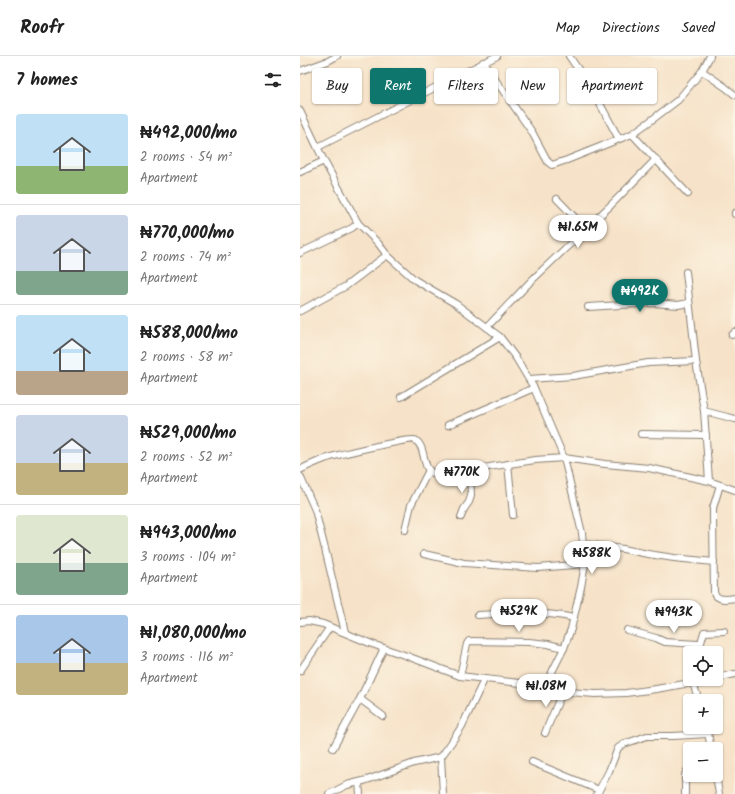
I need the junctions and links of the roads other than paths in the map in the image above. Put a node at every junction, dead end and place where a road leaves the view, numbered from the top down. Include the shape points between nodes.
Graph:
1 (338, 56) edge
2 (497, 56) edge
3 (569, 56) edge
4 (710, 56) edge
5 (483, 62) junction
6 (300, 71) edge
7 (702, 71) junction
8 (735, 95) edge
9 (300, 111) edge
10 (632, 134) junction
11 (619, 139) junction
12 (318, 147) junction
13 (656, 159) junction
14 (324, 161) junction
15 (300, 172) edge
16 (688, 194) dead end
17 (557, 199) dead end
18 (358, 223) junction
19 (586, 229) junction
20 (300, 253) edge
21 (387, 255) junction
22 (686, 272) dead end
23 (689, 303) junction
24 (588, 307) dead end
25 (300, 311) edge
26 (487, 327) junction
27 (500, 337) junction
28 (696, 361) junction
29 (528, 379) junction
30 (534, 388) junction
31 (401, 398) dead end
32 (704, 411) junction
33 (735, 420) edge
34 (448, 425) dead end
35 (641, 434) dead end
36 (706, 435) junction
37 (564, 458) junction
38 (508, 464) junction
39 (300, 470) edge
40 (428, 470) junction
41 (470, 470) junction
42 (300, 476) edge
43 (709, 481) junction
44 (720, 485) junction
45 (735, 490) edge
46 (513, 515) dead end
47 (461, 517) dead end
48 (405, 530) dead end
49 (583, 544) junction
50 (424, 554) dead end
51 (714, 562) junction
52 (585, 564) junction
53 (735, 598) edge
54 (478, 615) dead end
55 (574, 618) junction
56 (300, 622) edge
57 (330, 627) junction
58 (627, 630) dead end
59 (724, 631) dead end
60 (345, 632) junction
61 (700, 646) joint
62 (384, 648) junction
63 (564, 648) junction
64 (300, 671) edge
65 (735, 674) edge
66 (460, 676) junction
67 (723, 677) edge
68 (484, 680) junction
69 (683, 684) edge
70 (545, 686) junction
71 (563, 690) junction
72 (360, 698) junction
73 (383, 716) dead end
74 (545, 733) dead end
75 (708, 734) joint
76 (710, 742) edge
77 (332, 748) dead end
78 (441, 757) junction
79 (532, 762) dead end
80 (359, 782) junction
81 (685, 782) edge
82 (717, 782) edge
83 (598, 792) edge
84 (328, 794) edge
85 (360, 794) edge
86 (443, 794) edge
87 (685, 794) edge
88 (718, 794) edge

1 - 6 street
2 - 5 street
3 - 11 street via 594,90
4 - 7 street
5 - 11 street via 532,132 550,164
5 - 12 street
7 - 8 street
7 - 10 street via 678,100
9 - 12 street
10 - 11 street
10 - 13 street
12 - 14 street
13 - 16 street
13 - 19 street
14 - 15 street
14 - 18 street
17 - 19 street
18 - 20 street
18 - 21 street
19 - 26 street
21 - 25 street via 346,286
21 - 26 street via 415,280 456,304
22 - 23 street
23 - 24 street via 678,306 654,303
23 - 28 street
26 - 27 street
27 - 29 street
27 - 31 street
28 - 29 street via 648,363 573,376
28 - 32 street
29 - 30 street
30 - 34 street
30 - 37 street
32 - 33 street
32 - 36 street
35 - 36 street
36 - 43 street
37 - 38 street
37 - 43 street via 649,468
37 - 49 street
38 - 41 street
38 - 46 street
39 - 40 street via 324,459 412,439 419,444
40 - 41 street via 437,474
40 - 48 street via 411,505
41 - 47 street via 471,496
42 - 60 street via 315,510
43 - 44 street
44 - 45 street
44 - 51 street via 713,508
49 - 51 street
49 - 52 street
50 - 52 street via 464,563 538,568
51 - 53 street via 716,597
52 - 55 street
54 - 55 street via 557,615
55 - 63 street
56 - 57 street via 315,622
57 - 60 street
57 - 64 street
58 - 61 street via 664,642 693,643
59 - 61 street via 704,632
60 - 62 street
62 - 66 street
62 - 72 street
63 - 66 street via 529,642 469,641
63 - 70 street
65 - 67 street
66 - 68 street
68 - 70 street
68 - 78 street via 452,744
69 - 71 street via 626,693 594,694
70 - 71 street
71 - 74 street
72 - 73 street
72 - 77 street
75 - 76 street
75 - 83 street via 647,736 624,744 618,748
78 - 80 street via 414,763
78 - 86 street
79 - 83 street
80 - 84 street
80 - 85 street
81 - 87 street
82 - 88 street

